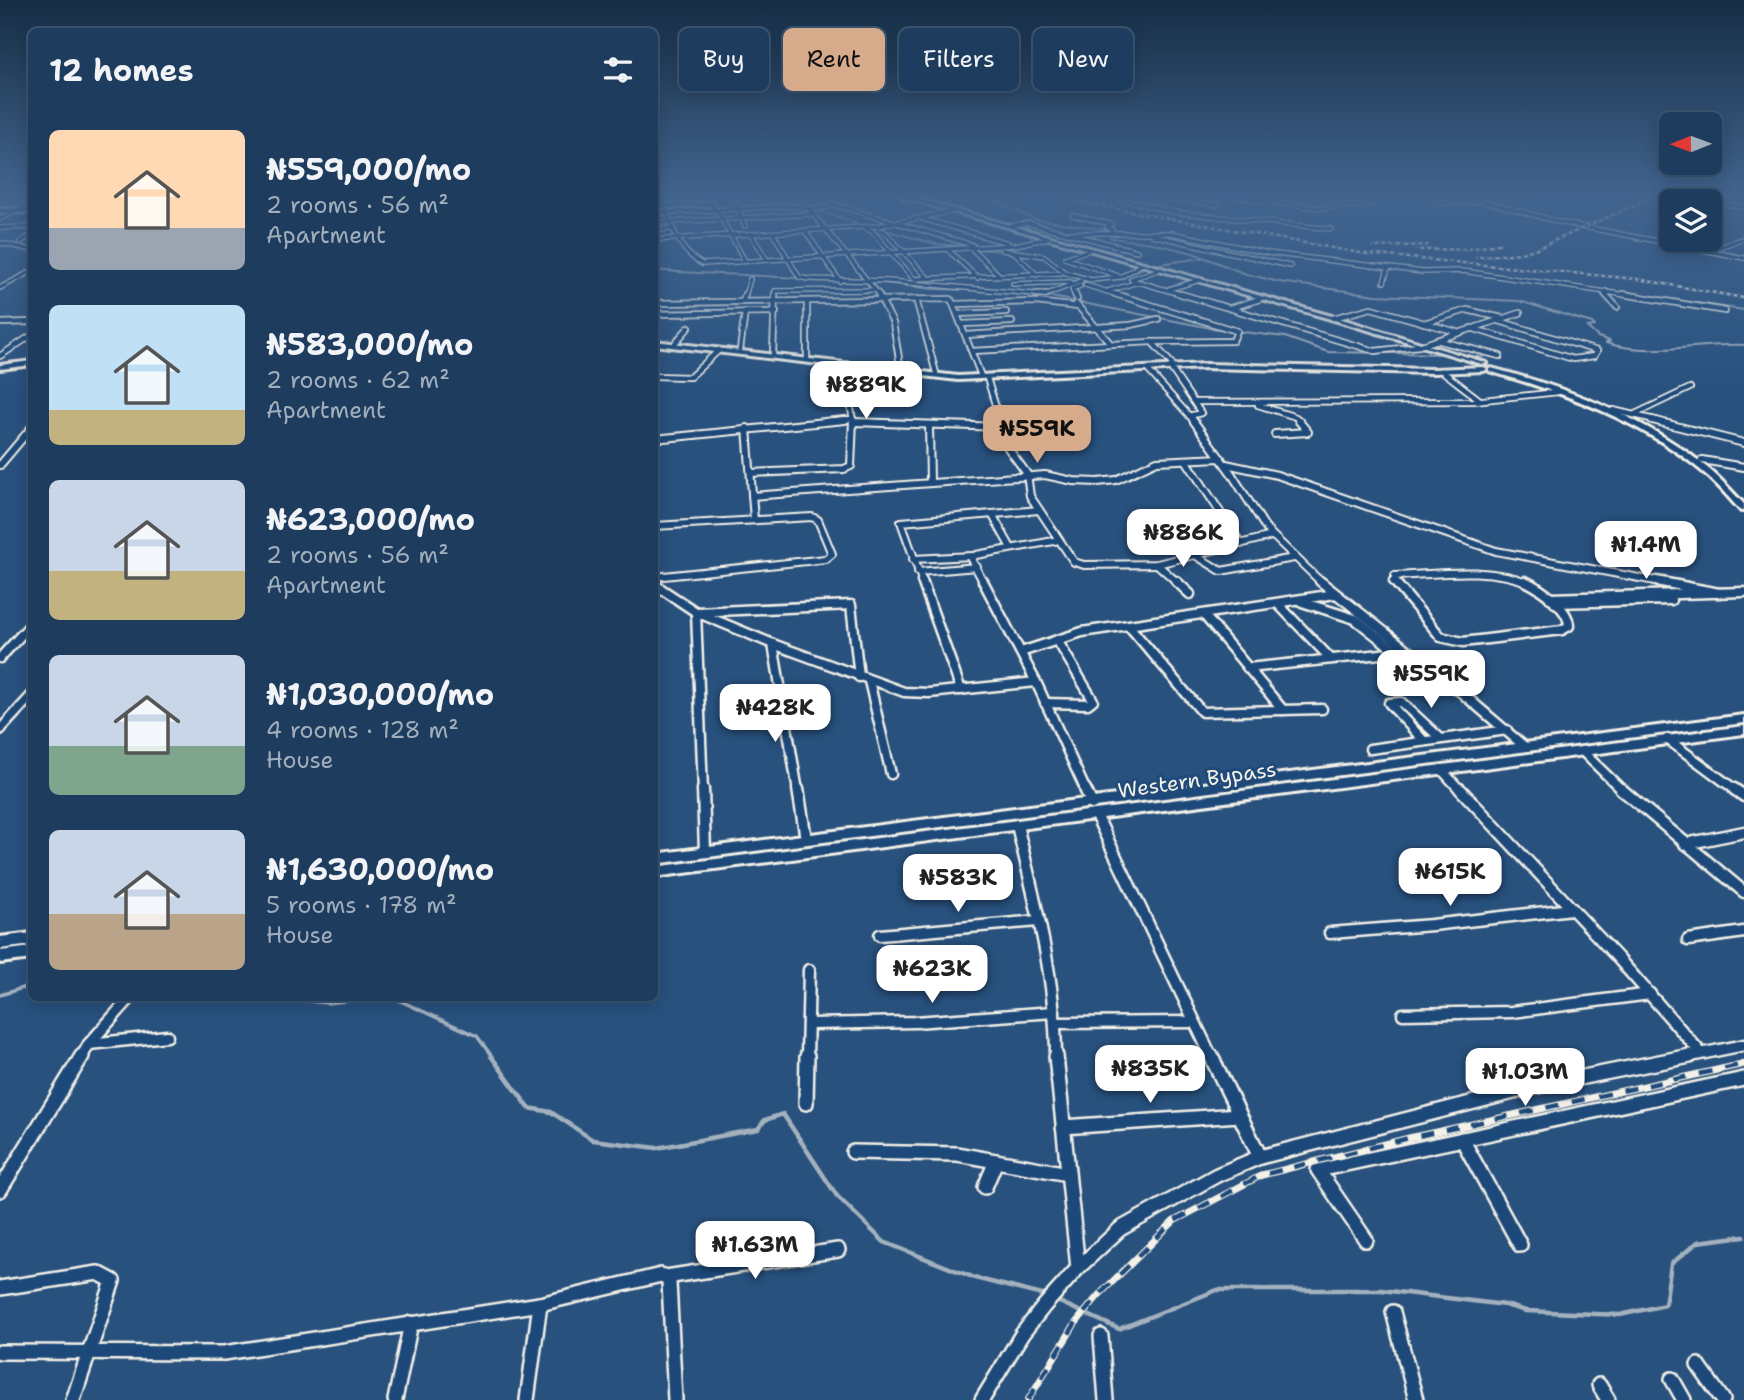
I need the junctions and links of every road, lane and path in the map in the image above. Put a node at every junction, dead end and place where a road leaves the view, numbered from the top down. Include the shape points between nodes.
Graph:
1 (790, 262) edge
2 (827, 262) edge
3 (852, 262) edge
4 (899, 262) edge
5 (914, 262) edge
6 (962, 262) edge
7 (987, 262) edge
8 (1024, 262) edge
9 (1049, 262) edge
10 (1054, 262) edge
11 (1078, 262) edge
12 (1131, 262) edge
13 (1132, 262) edge
14 (1273, 262) edge
15 (1346, 262) edge
16 (1140, 265) junction
17 (1290, 266) dead end
18 (1388, 268) junction
19 (1158, 270) junction
20 (28, 273) edge
21 (1060, 273) junction
22 (1037, 274) junction
23 (1000, 276) junction
24 (1009, 276) junction
25 (1121, 276) junction
26 (978, 277) junction
27 (928, 278) junction
28 (750, 279) dead end
29 (1132, 279) junction
30 (840, 281) junction
31 (868, 281) junction
32 (1198, 281) junction
33 (1138, 282) junction
34 (1384, 282) dead end
35 (1083, 283) junction
36 (1013, 284) junction
37 (1044, 284) junction
38 (0, 285) edge
39 (985, 288) junction
40 (1167, 289) junction
41 (874, 290) junction
42 (1016, 290) junction
43 (1606, 291) junction
44 (1107, 292) junction
45 (882, 299) junction
46 (916, 299) junction
47 (1260, 299) junction
48 (743, 301) junction
49 (776, 301) junction
50 (807, 301) junction
51 (658, 303) edge
52 (1077, 303) junction
53 (954, 304) junction
54 (1617, 307) dead end
55 (1230, 308) junction
56 (1725, 311) dead end
57 (745, 312) junction
58 (776, 312) junction
59 (1006, 312) dead end
60 (1520, 313) dead end
61 (658, 314) edge
62 (958, 314) junction
63 (1333, 318) junction
64 (1502, 318) junction
65 (1158, 319) dead end
66 (1496, 320) junction
67 (28, 322) edge
68 (1012, 322) dead end
69 (0, 323) edge
70 (1424, 323) junction
71 (962, 324) junction
72 (689, 327) dead end
73 (1097, 328) junction
74 (1471, 328) junction
75 (1457, 332) junction
76 (966, 335) junction
77 (28, 338) edge
78 (1436, 340) junction
79 (658, 341) edge
80 (658, 342) edge
81 (1152, 342) junction
82 (675, 343) junction
83 (1111, 344) junction
84 (1421, 346) junction
85 (719, 350) junction
86 (740, 350) junction
87 (972, 351) junction
88 (773, 354) junction
89 (1445, 354) junction
90 (0, 356) edge
91 (1500, 356) dead end
92 (807, 358) junction
93 (28, 364) edge
94 (844, 365) junction
95 (1171, 365) junction
96 (1485, 367) junction
97 (0, 368) edge
98 (1147, 369) junction
99 (901, 370) junction
100 (1442, 371) junction
101 (936, 373) junction
102 (658, 376) edge
103 (984, 377) junction
104 (1690, 388) dead end
105 (1559, 393) junction
106 (1479, 400) junction
107 (1195, 402) junction
108 (1249, 402) junction
109 (1613, 410) junction
110 (1634, 414) junction
111 (1189, 416) junction
112 (853, 421) junction
113 (929, 425) junction
114 (1003, 427) junction
115 (747, 428) junction
116 (28, 432) edge
117 (1275, 434) dead end
118 (658, 439) edge
119 (1744, 443) edge
120 (1186, 460) junction
121 (1702, 460) junction
122 (1224, 461) junction
123 (0, 465) edge
124 (1744, 467) edge
125 (751, 473) junction
126 (1030, 476) junction
127 (930, 482) junction
128 (751, 496) junction
129 (1744, 500) edge
130 (1744, 509) edge
131 (1039, 510) junction
132 (992, 514) junction
133 (754, 520) junction
134 (658, 526) edge
135 (1272, 536) junction
136 (1059, 540) junction
137 (1241, 544) junction
138 (1011, 548) junction
139 (1195, 555) junction
140 (972, 556) junction
141 (1294, 558) junction
142 (913, 559) junction
143 (1157, 564) junction
144 (977, 567) junction
145 (918, 572) junction
146 (658, 577) edge
147 (658, 587) edge
148 (1719, 593) junction
149 (1190, 594) dead end
150 (1335, 594) junction
151 (1744, 594) edge
152 (1295, 601) junction
153 (1553, 601) junction
154 (1278, 604) junction
155 (696, 612) junction
156 (1204, 615) junction
157 (1129, 625) junction
158 (28, 627) edge
159 (1057, 640) junction
160 (773, 644) junction
161 (1409, 651) junction
162 (1021, 652) junction
163 (1397, 652) junction
164 (0, 657) edge
165 (1331, 659) junction
166 (1248, 668) junction
167 (859, 677) junction
168 (869, 681) junction
169 (1036, 682) junction
170 (961, 690) junction
171 (28, 699) edge
172 (1045, 703) junction
173 (1322, 709) dead end
174 (1283, 710) junction
175 (1744, 719) edge
176 (0, 730) edge
177 (1507, 730) junction
178 (1744, 730) edge
179 (1441, 739) junction
180 (1667, 740) junction
181 (1424, 741) junction
182 (1525, 747) junction
183 (1370, 749) dead end
184 (1582, 751) junction
185 (1441, 769) junction
186 (891, 774) dead end
187 (1230, 791) junction
188 (1744, 796) edge
189 (1094, 809) junction
190 (1017, 825) junction
191 (1744, 832) edge
192 (806, 839) junction
193 (1685, 845) junction
194 (705, 852) junction
195 (658, 858) edge
196 (658, 871) edge
197 (1744, 892) edge
198 (1572, 909) junction
199 (1038, 921) junction
200 (1744, 932) edge
201 (1330, 933) dead end
202 (880, 935) dead end
203 (28, 940) edge
204 (1688, 940) dead end
205 (0, 943) edge
206 (28, 954) edge
207 (0, 957) edge
208 (809, 971) dead end
209 (1650, 994) junction
210 (127, 1001) edge
211 (1403, 1014) dead end
212 (1055, 1017) junction
213 (1194, 1022) junction
214 (810, 1024) junction
215 (167, 1037) dead end
216 (89, 1044) junction
217 (1744, 1045) edge
218 (1702, 1053) junction
219 (1744, 1079) edge
220 (806, 1103) dead end
221 (1239, 1115) junction
222 (1063, 1127) junction
223 (1462, 1139) junction
224 (853, 1152) dead end
225 (1260, 1157) junction
226 (996, 1161) junction
227 (1068, 1174) junction
228 (985, 1188) dead end
229 (0, 1190) edge
230 (1366, 1240) dead end
231 (1520, 1244) dead end
232 (838, 1250) dead end
233 (1078, 1268) junction
234 (666, 1277) junction
235 (0, 1288) edge
236 (540, 1304) junction
237 (1393, 1312) dead end
238 (411, 1323) junction
239 (1101, 1336) dead end
240 (92, 1351) junction
241 (0, 1352) edge
242 (1698, 1365) dead end
243 (1672, 1379) dead end
244 (1599, 1385) dead end
245 (72, 1400) edge
246 (395, 1400) edge
247 (527, 1400) edge
248 (674, 1400) edge
249 (982, 1400) edge
250 (1106, 1400) edge
251 (1416, 1400) edge
252 (1608, 1400) edge
253 (1684, 1400) edge
254 (1723, 1400) edge

1 - 30 street via 799,277
2 - 30 street
3 - 31 street
4 - 27 street via 914,279
5 - 27 street
6 - 26 street
7 - 23 street
8 - 22 street
9 - 21 street
10 - 25 street via 1066,273 1087,279
11 - 25 street
12 - 16 main road
13 - 32 main road
14 - 17 street
15 - 18 street
16 - 19 main road
16 - 25 street
18 - 34 street
18 - 43 street via 1463,271
19 - 29 street
19 - 32 main road
20 - 38 street
21 - 22 street
21 - 35 street
22 - 24 street
22 - 37 street
23 - 24 street
23 - 26 street
24 - 36 street
26 - 27 street
26 - 39 street
28 - 48 street
29 - 33 street
29 - 35 street
30 - 31 street
31 - 39 street
31 - 41 street
32 - 40 street
32 - 47 main road
32 - 63 main road
33 - 40 street
33 - 44 street
35 - 37 street
35 - 42 street via 1048,295
35 - 44 street
35 - 52 street via 1072,289
36 - 37 street
36 - 42 street
39 - 42 street
40 - 55 street
41 - 45 street
41 - 49 street via 778,291 774,292
43 - 54 street
43 - 56 street
44 - 81 street via 1235,332 1236,340
45 - 46 street
45 - 50 street
45 - 99 street via 893,323
46 - 53 street via 951,299
46 - 101 street
47 - 55 street
47 - 84 main road
48 - 49 street
48 - 51 street
49 - 50 street
49 - 58 street
50 - 92 street
52 - 53 street
52 - 73 street
53 - 62 street
55 - 84 street via 1375,351
57 - 58 street
57 - 61 street
57 - 86 street
58 - 88 street
59 - 62 street
60 - 64 street
62 - 71 street
63 - 70 street via 1371,308
63 - 84 main road
64 - 66 street
64 - 70 street via 1467,310
65 - 73 street
66 - 74 street
66 - 74 street via 1598,351 1594,356 1573,359
67 - 69 street
68 - 71 street
70 - 75 street
71 - 76 street
72 - 82 street
73 - 76 street
73 - 83 street
74 - 75 street
75 - 78 street
76 - 87 street
77 - 90 street
78 - 84 street
78 - 91 street
79 - 82 main road
80 - 85 main road
81 - 83 street
81 - 95 street
82 - 86 main road
83 - 87 street
84 - 89 main road
85 - 94 main road
85 - 102 street via 690,377
86 - 88 main road
87 - 103 street
88 - 92 main road
89 - 96 main road
89 - 96 main road
92 - 99 main road
93 - 97 main road
94 - 103 main road
94 - 112 street
95 - 96 main road
95 - 98 main road
95 - 100 main road
95 - 103 main road
95 - 107 street
96 - 100 main road
96 - 105 main road
96 - 109 main road
98 - 103 main road
98 - 111 street
99 - 101 main road
100 - 106 street
101 - 103 main road
103 - 114 street via 997,399
104 - 110 street
105 - 106 street
105 - 130 main road via 1664,441 1704,468
106 - 108 street
107 - 108 street
107 - 111 street via 1201,414
108 - 117 street via 1296,417 1308,432
109 - 110 street
109 - 121 main road
110 - 119 street
111 - 122 street
112 - 113 street
112 - 115 street
112 - 125 street via 849,468
113 - 114 street
113 - 127 street
114 - 126 street via 1007,446
115 - 118 street
115 - 125 street
116 - 123 street
120 - 122 street
120 - 126 street via 1151,463 1107,482
120 - 137 street
121 - 124 street
121 - 129 main road
122 - 135 street
122 - 148 street via 1496,551
125 - 128 street
126 - 127 street
126 - 131 street via 1030,496
127 - 128 street
128 - 133 street
131 - 132 street
131 - 136 street
132 - 138 street
132 - 142 street via 901,522
133 - 134 street
133 - 146 street via 814,518 831,557
135 - 137 street
135 - 141 street
136 - 138 street
136 - 143 street via 1079,564
137 - 139 street
138 - 140 street
139 - 141 street via 1221,571
139 - 143 street
140 - 142 street
140 - 144 street
141 - 150 street
142 - 145 street
143 - 149 street
144 - 145 street
144 - 162 street
145 - 170 street
147 - 155 street
148 - 151 street
148 - 153 street
150 - 152 street
150 - 161 street
151 - 153 street
152 - 154 street
152 - 163 street via 1355,619
153 - 153 street via 1531,582 1511,575 1404,575 1395,576 1394,581 1450,641 1562,630 1569,620
154 - 156 street
154 - 165 street
155 - 160 street
155 - 167 street via 851,605
155 - 194 street
156 - 157 street
156 - 166 street
157 - 159 street
157 - 174 street via 1202,712
158 - 164 street
159 - 162 street
159 - 172 street via 1093,700 1088,704
160 - 167 street
160 - 192 street
161 - 163 street
161 - 177 street
162 - 169 street
163 - 165 street
165 - 166 street
166 - 174 street
167 - 168 street
168 - 170 street via 917,694
168 - 186 street
169 - 170 street
169 - 172 street
171 - 176 street
172 - 189 street
173 - 174 street
175 - 182 main road, Western Bypass
177 - 179 street
177 - 182 street
178 - 180 main road, Western Bypass
179 - 181 street
179 - 181 street via 1401,702 1389,702
180 - 184 main road, Western Bypass
180 - 188 street
181 - 183 street
182 - 187 main road, Western Bypass
184 - 185 main road, Western Bypass
184 - 193 street
185 - 187 main road, Western Bypass
185 - 198 street
187 - 189 main road, Western Bypass
189 - 190 main road, Western Bypass
189 - 192 main road, Western Bypass
189 - 213 street
190 - 196 main road, Western Bypass
190 - 199 street
191 - 193 street
192 - 194 main road, Western Bypass
193 - 197 street
194 - 195 main road, Western Bypass
198 - 201 street
198 - 209 street
199 - 202 street
199 - 212 street via 1050,967
200 - 204 street
203 - 205 main road
206 - 207 main road
208 - 214 street
209 - 211 street via 1512,1012
209 - 218 street
210 - 216 street
212 - 213 street
212 - 214 street
212 - 222 street
213 - 221 street
214 - 220 street
215 - 216 street
216 - 229 street
217 - 218 street
218 - 225 street via 1533,1087
219 - 223 street
221 - 222 street
221 - 225 street
222 - 227 street
223 - 230 street via 1318,1170
223 - 231 street
224 - 226 street via 935,1152
225 - 233 street via 1147,1212 1120,1229
226 - 227 street
226 - 228 street
227 - 233 street
232 - 234 street
233 - 249 street via 1021,1334
234 - 236 street
234 - 248 street
235 - 240 street via 98,1273 108,1276 113,1282 111,1294
236 - 238 street
236 - 247 street
237 - 251 street
238 - 240 street via 224,1353
238 - 246 street
239 - 250 street
240 - 241 street
240 - 245 street
242 - 254 street
243 - 253 street
244 - 252 street

